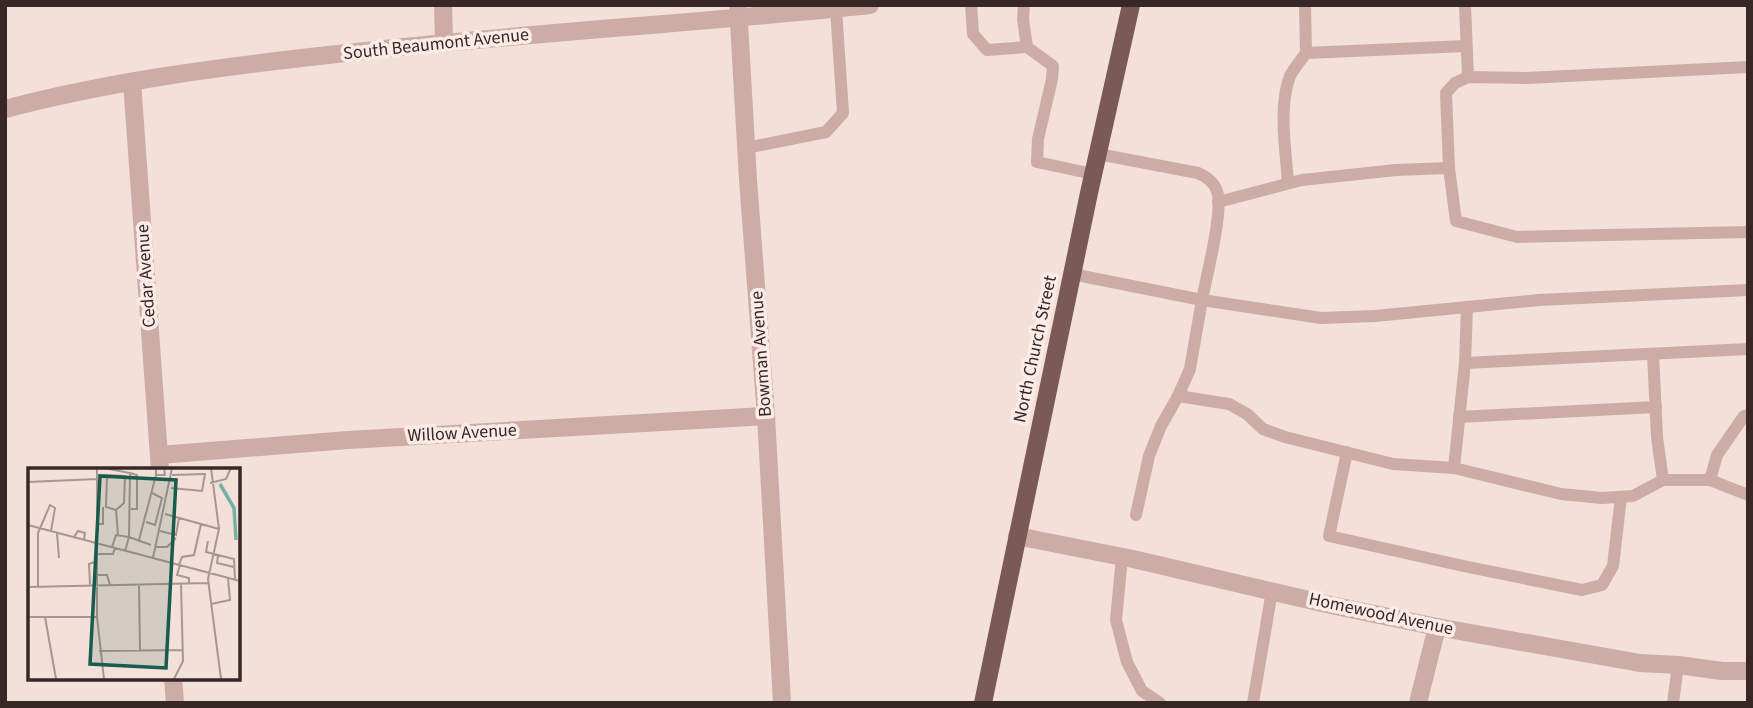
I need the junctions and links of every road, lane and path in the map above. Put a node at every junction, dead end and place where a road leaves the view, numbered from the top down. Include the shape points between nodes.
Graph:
1 (443, 5) edge
2 (870, 5) edge
3 (971, 5) edge
4 (1024, 5) edge
5 (1131, 5) edge
6 (1305, 5) edge
7 (1465, 5) edge
8 (836, 9) junction
9 (738, 12) edge
10 (444, 41) junction
11 (1466, 46) junction
12 (1027, 47) junction
13 (1306, 53) junction
14 (1748, 67) edge
15 (1468, 78) junction
16 (132, 82) junction
17 (5, 109) edge
18 (746, 148) junction
19 (1098, 154) junction
20 (1449, 167) junction
21 (1093, 174) junction
22 (1288, 183) junction
23 (1218, 202) junction
24 (1748, 232) edge
25 (1072, 274) junction
26 (1748, 290) edge
27 (1202, 300) junction
28 (1467, 307) junction
29 (1748, 349) edge
30 (1653, 354) junction
31 (1465, 363) junction
32 (1178, 396) junction
33 (1656, 407) junction
34 (766, 415) junction
35 (1748, 415) edge
36 (1459, 417) junction
37 (1347, 452) junction
38 (160, 463) edge
39 (1454, 468) junction
40 (1663, 480) junction
41 (1710, 480) junction
42 (1748, 495) edge
43 (1621, 497) junction
44 (1136, 515) dead end
45 (1017, 536) junction
46 (1122, 556) junction
47 (1272, 591) junction
48 (1437, 626) junction
49 (1678, 665) junction
50 (1748, 671) edge
51 (173, 680) edge
52 (175, 703) edge
53 (782, 703) edge
54 (983, 703) edge
55 (1160, 703) edge
56 (1252, 703) edge
57 (1418, 703) edge
58 (1673, 703) edge

1 - 10 street
2 - 8 street, South Beaumont Avenue
3 - 12 lane via 974,34 987,50
4 - 12 lane
5 - 19 main road, North Church Street
6 - 13 lane
7 - 11 lane
8 - 9 street, South Beaumont Avenue
8 - 18 lane via 843,113 827,132
9 - 10 street, South Beaumont Avenue
9 - 18 street, Bowman Avenue
10 - 16 street, South Beaumont Avenue via 225,66
11 - 13 lane
11 - 15 lane
12 - 21 lane via 1053,66 1037,162
13 - 22 lane via 1291,75 1286,94
14 - 15 lane
15 - 20 lane via 1446,93
16 - 17 street, South Beaumont Avenue
16 - 38 street, Cedar Avenue
18 - 34 street, Bowman Avenue
19 - 21 main road, North Church Street
19 - 23 lane via 1198,173 1210,179
20 - 22 lane
20 - 24 lane via 1456,221 1517,237
21 - 25 main road, North Church Street
22 - 23 lane
23 - 27 lane
25 - 27 lane
25 - 45 main road, North Church Street
26 - 28 lane
27 - 28 lane via 1321,318
27 - 32 lane via 1190,369
28 - 31 lane
29 - 30 lane
30 - 31 lane
30 - 33 lane
31 - 36 lane
32 - 37 lane via 1228,404 1263,429
32 - 44 lane via 1149,456
33 - 36 lane
33 - 40 lane
34 - 38 street, Willow Avenue via 348,440
34 - 53 street, Bowman Avenue
35 - 41 lane via 1717,455
36 - 39 lane
37 - 39 lane via 1393,464
37 - 43 lane via 1329,536 1582,590 1602,585 1613,566
39 - 43 lane via 1561,494
40 - 41 lane
40 - 43 lane via 1633,496
41 - 42 lane
45 - 46 street, Homewood Avenue
45 - 54 main road, North Church Street
46 - 47 street, Homewood Avenue
46 - 55 lane via 1116,620 1127,662 1142,691
47 - 48 street, Homewood Avenue
47 - 56 lane
48 - 49 street, Homewood Avenue via 1640,663
48 - 57 street
49 - 50 street, Homewood Avenue
49 - 58 lane
51 - 52 street

